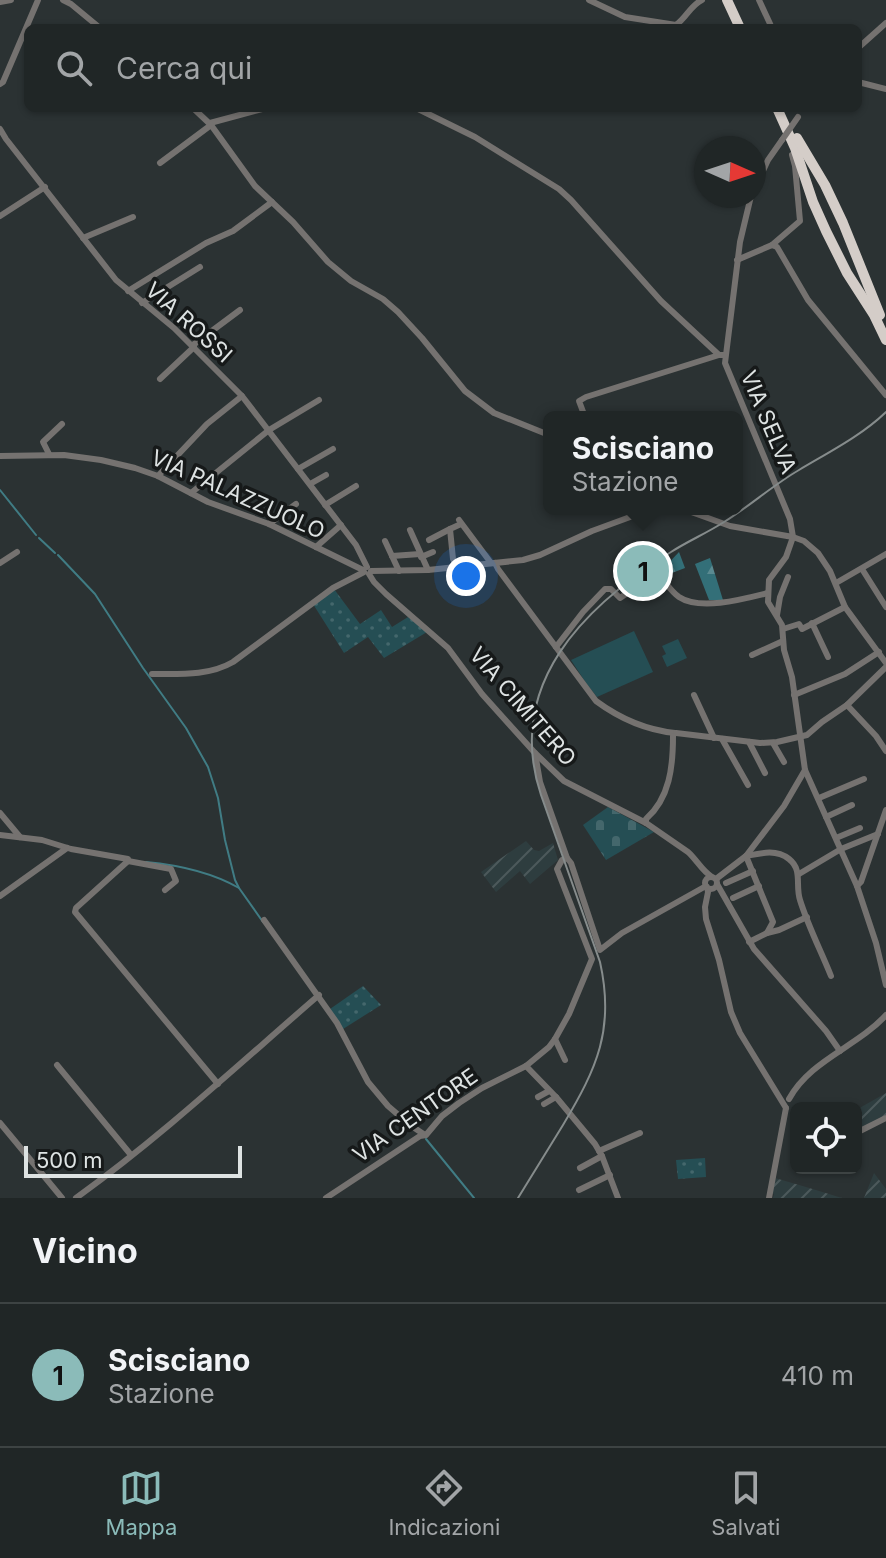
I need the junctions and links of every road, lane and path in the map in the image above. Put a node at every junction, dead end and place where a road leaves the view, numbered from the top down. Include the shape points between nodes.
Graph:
1 (11, 0) edge
2 (38, 0) edge
3 (63, 0) edge
4 (589, 0) edge
5 (702, 0) edge
6 (729, 0) edge
7 (759, 0) edge
8 (0, 2) edge
9 (886, 23) edge
10 (28, 24) edge
11 (95, 24) edge
12 (670, 24) edge
13 (678, 24) edge
14 (740, 24) edge
15 (770, 24) edge
16 (24, 33) edge
17 (862, 44) edge
18 (862, 83) edge
19 (0, 84) edge
20 (886, 89) edge
21 (197, 112) edge
22 (252, 112) edge
23 (424, 112) edge
24 (778, 112) edge
25 (779, 112) edge
26 (780, 112) edge
27 (801, 112) edge
28 (210, 124) junction
29 (0, 129) edge
30 (160, 163) dead end
31 (766, 164) edge
32 (45, 187) junction
33 (272, 202) junction
34 (748, 208) edge
35 (0, 216) edge
36 (133, 217) dead end
37 (83, 238) junction
38 (772, 245) junction
39 (737, 260) junction
40 (200, 267) dead end
41 (128, 291) junction
42 (142, 303) junction
43 (240, 310) dead end
44 (886, 329) edge
45 (886, 340) edge
46 (193, 346) junction
47 (722, 355) junction
48 (160, 379) dead end
49 (886, 395) edge
50 (242, 396) junction
51 (319, 400) dead end
52 (583, 411) edge
53 (62, 424) dead end
54 (269, 430) junction
55 (543, 433) edge
56 (333, 449) dead end
57 (49, 454) junction
58 (1, 455) edge
59 (298, 469) junction
60 (326, 475) dead end
61 (158, 476) junction
62 (310, 484) junction
63 (356, 486) dead end
64 (191, 493) junction
65 (296, 504) dead end
66 (325, 505) junction
67 (636, 515) edge
68 (700, 515) edge
69 (269, 524) junction
70 (341, 525) junction
71 (450, 529) junction
72 (410, 530) dead end
73 (793, 537) junction
74 (429, 540) dead end
75 (385, 541) dead end
76 (316, 547) junction
77 (17, 552) dead end
78 (433, 552) dead end
79 (886, 554) edge
80 (392, 556) junction
81 (421, 556) junction
82 (0, 563) edge
83 (493, 563) junction
84 (457, 567) junction
85 (862, 569) junction
86 (428, 570) junction
87 (367, 571) junction
88 (399, 571) junction
89 (788, 577) dead end
90 (836, 583) junction
91 (768, 593) junction
92 (845, 607) junction
93 (886, 607) edge
94 (777, 615) junction
95 (812, 623) junction
96 (783, 629) junction
97 (783, 641) junction
98 (556, 647) junction
99 (879, 652) junction
100 (752, 655) dead end
101 (828, 657) dead end
102 (886, 665) edge
103 (152, 674) dead end
104 (694, 695) dead end
105 (794, 695) junction
106 (847, 705) junction
107 (675, 735) junction
108 (801, 736) junction
109 (718, 738) junction
110 (749, 742) junction
111 (773, 743) junction
112 (886, 751) edge
113 (535, 753) junction
114 (784, 762) dead end
115 (805, 770) junction
116 (765, 773) dead end
117 (864, 779) dead end
118 (748, 785) dead end
119 (819, 798) junction
120 (852, 805) dead end
121 (886, 810) edge
122 (0, 813) edge
123 (826, 817) junction
124 (648, 821) junction
125 (860, 828) dead end
126 (878, 834) junction
127 (0, 835) edge
128 (20, 837) junction
129 (836, 838) junction
130 (67, 848) junction
131 (841, 849) junction
132 (746, 856) junction
133 (567, 858) junction
134 (128, 861) junction
135 (753, 871) junction
136 (799, 874) junction
137 (726, 883) dead end
138 (712, 884) junction
139 (759, 886) junction
140 (857, 886) junction
141 (165, 890) dead end
142 (0, 896) edge
143 (733, 898) dead end
144 (807, 917) junction
145 (264, 920) dead end
146 (767, 933) junction
147 (753, 943) junction
148 (884, 964) edge
149 (831, 976) dead end
150 (886, 985) edge
151 (319, 995) junction
152 (886, 1015) edge
153 (555, 1039) junction
154 (840, 1051) junction
155 (565, 1060) dead end
156 (57, 1065) dead end
157 (526, 1066) junction
158 (218, 1084) junction
159 (549, 1091) junction
160 (538, 1097) dead end
161 (556, 1097) junction
162 (544, 1104) dead end
163 (789, 1105) junction
164 (886, 1118) edge
165 (0, 1123) edge
166 (862, 1130) edge
167 (640, 1133) dead end
168 (425, 1135) junction
169 (600, 1154) junction
170 (131, 1155) junction
171 (580, 1168) dead end
172 (610, 1175) junction
173 (579, 1190) dead end
174 (62, 1198) edge
175 (76, 1198) edge
176 (326, 1198) edge
177 (618, 1198) edge
178 (769, 1198) edge

1 - 8 street
2 - 10 street
3 - 11 street
4 - 12 street via 625,17
5 - 13 street
6 - 14 highway
7 - 15 street
9 - 17 street
16 - 19 street
18 - 20 street
21 - 28 street
22 - 28 street
23 - 47 street via 559,189 661,301
24 - 38 street via 795,166 800,221
25 - 45 highway via 813,202
26 - 44 highway via 825,185
27 - 31 street, bridge
28 - 30 street
28 - 33 street
29 - 32 street, VIA ROSSI
32 - 35 street
32 - 37 street, VIA ROSSI
33 - 41 street via 233,231
33 - 55 street via 334,268 398,312 472,397 494,413
34 - 39 street, VIA SELVA
36 - 37 street
37 - 41 street, VIA ROSSI
38 - 39 street
38 - 49 street via 808,300
39 - 47 street, VIA SELVA
40 - 42 street
41 - 42 street, VIA ROSSI
42 - 46 street, VIA ROSSI
43 - 46 street
46 - 48 street
46 - 50 street, VIA ROSSI
47 - 52 street via 579,401
47 - 73 street, VIA SELVA
50 - 54 street, VIA ROSSI
50 - 61 street
51 - 54 street
53 - 57 street via 43,442
54 - 59 street, VIA ROSSI
54 - 64 street
56 - 59 street
57 - 58 street, VIA PALAZZUOLO
57 - 61 street, VIA PALAZZUOLO via 101,460
59 - 62 street, VIA ROSSI
60 - 62 street
61 - 64 street, VIA PALAZZUOLO
62 - 66 street, VIA ROSSI
63 - 66 street
64 - 69 street, VIA PALAZZUOLO
65 - 69 street
66 - 70 street, VIA ROSSI
67 - 83 street, VIA PALAZZUOLO via 540,555
68 - 73 street
69 - 76 street, VIA PALAZZUOLO
70 - 76 street
70 - 87 street, VIA ROSSI
71 - 74 street
71 - 83 street via 460,522
71 - 84 street
72 - 81 street
73 - 90 street via 818,553
73 - 91 street via 769,580
75 - 80 street
76 - 87 street, VIA PALAZZUOLO
77 - 82 street
78 - 81 street
79 - 85 street
80 - 81 street
80 - 88 street
81 - 86 street
83 - 84 street, VIA PALAZZUOLO
83 - 98 street
84 - 86 street, VIA PALAZZUOLO
85 - 90 street
85 - 93 street
86 - 88 street, VIA PALAZZUOLO
87 - 88 street, VIA PALAZZUOLO
87 - 103 street via 333,588 222,668
87 - 113 street, VIA CIMITERO via 448,648
89 - 94 street
90 - 92 street
91 - 94 street
91 - 98 street via 691,602 673,593 657,573 620,598 605,589
92 - 95 street
92 - 99 street
94 - 96 street
95 - 96 street
95 - 101 street
96 - 97 street
97 - 100 street
97 - 105 street
98 - 107 street via 596,701 612,713
99 - 102 street
99 - 105 street via 845,674
102 - 106 street
104 - 109 street
105 - 108 street
106 - 108 street
106 - 112 street
107 - 109 street
107 - 124 street via 668,785
108 - 111 street
108 - 115 street
109 - 110 street
109 - 118 street
110 - 111 street
110 - 116 street
111 - 114 street
113 - 124 street, VIA CIMITERO via 564,781
113 - 133 street
115 - 119 street
115 - 132 street
117 - 119 street
119 - 123 street
120 - 123 street
121 - 126 street
122 - 128 street
123 - 129 street
124 - 138 street, VIA CIMITERO via 694,858
125 - 129 street
126 - 131 street
126 - 140 street
127 - 128 street
128 - 130 street
129 - 131 street
130 - 134 street
130 - 142 street
131 - 136 street
131 - 140 street
132 - 135 street
132 - 136 street via 782,855
132 - 138 street
133 - 138 street via 600,950
133 - 153 street, VIA CENTORE via 557,869 592,959
134 - 141 street via 171,869 176,881
134 - 158 street via 75,912
135 - 137 street
135 - 139 street
136 - 144 street
138 - 147 street
138 - 163 street via 706,919 731,1012 778,1095
139 - 143 street
139 - 146 street via 773,919
140 - 148 street
144 - 146 street
144 - 149 street
145 - 151 street
146 - 147 street
147 - 154 street
148 - 150 street
151 - 158 street
151 - 168 street via 368,1082
152 - 154 street
153 - 155 street
153 - 157 street, VIA CENTORE
154 - 163 street via 802,1080
156 - 170 street
157 - 159 street
157 - 168 street, VIA CENTORE via 459,1103
158 - 170 street
159 - 160 street
159 - 161 street
161 - 162 street
161 - 169 street
163 - 178 street
164 - 166 street
165 - 174 street
167 - 169 street
168 - 176 street, VIA CENTORE
169 - 171 street
169 - 172 street
170 - 175 street
172 - 173 street
172 - 177 street

